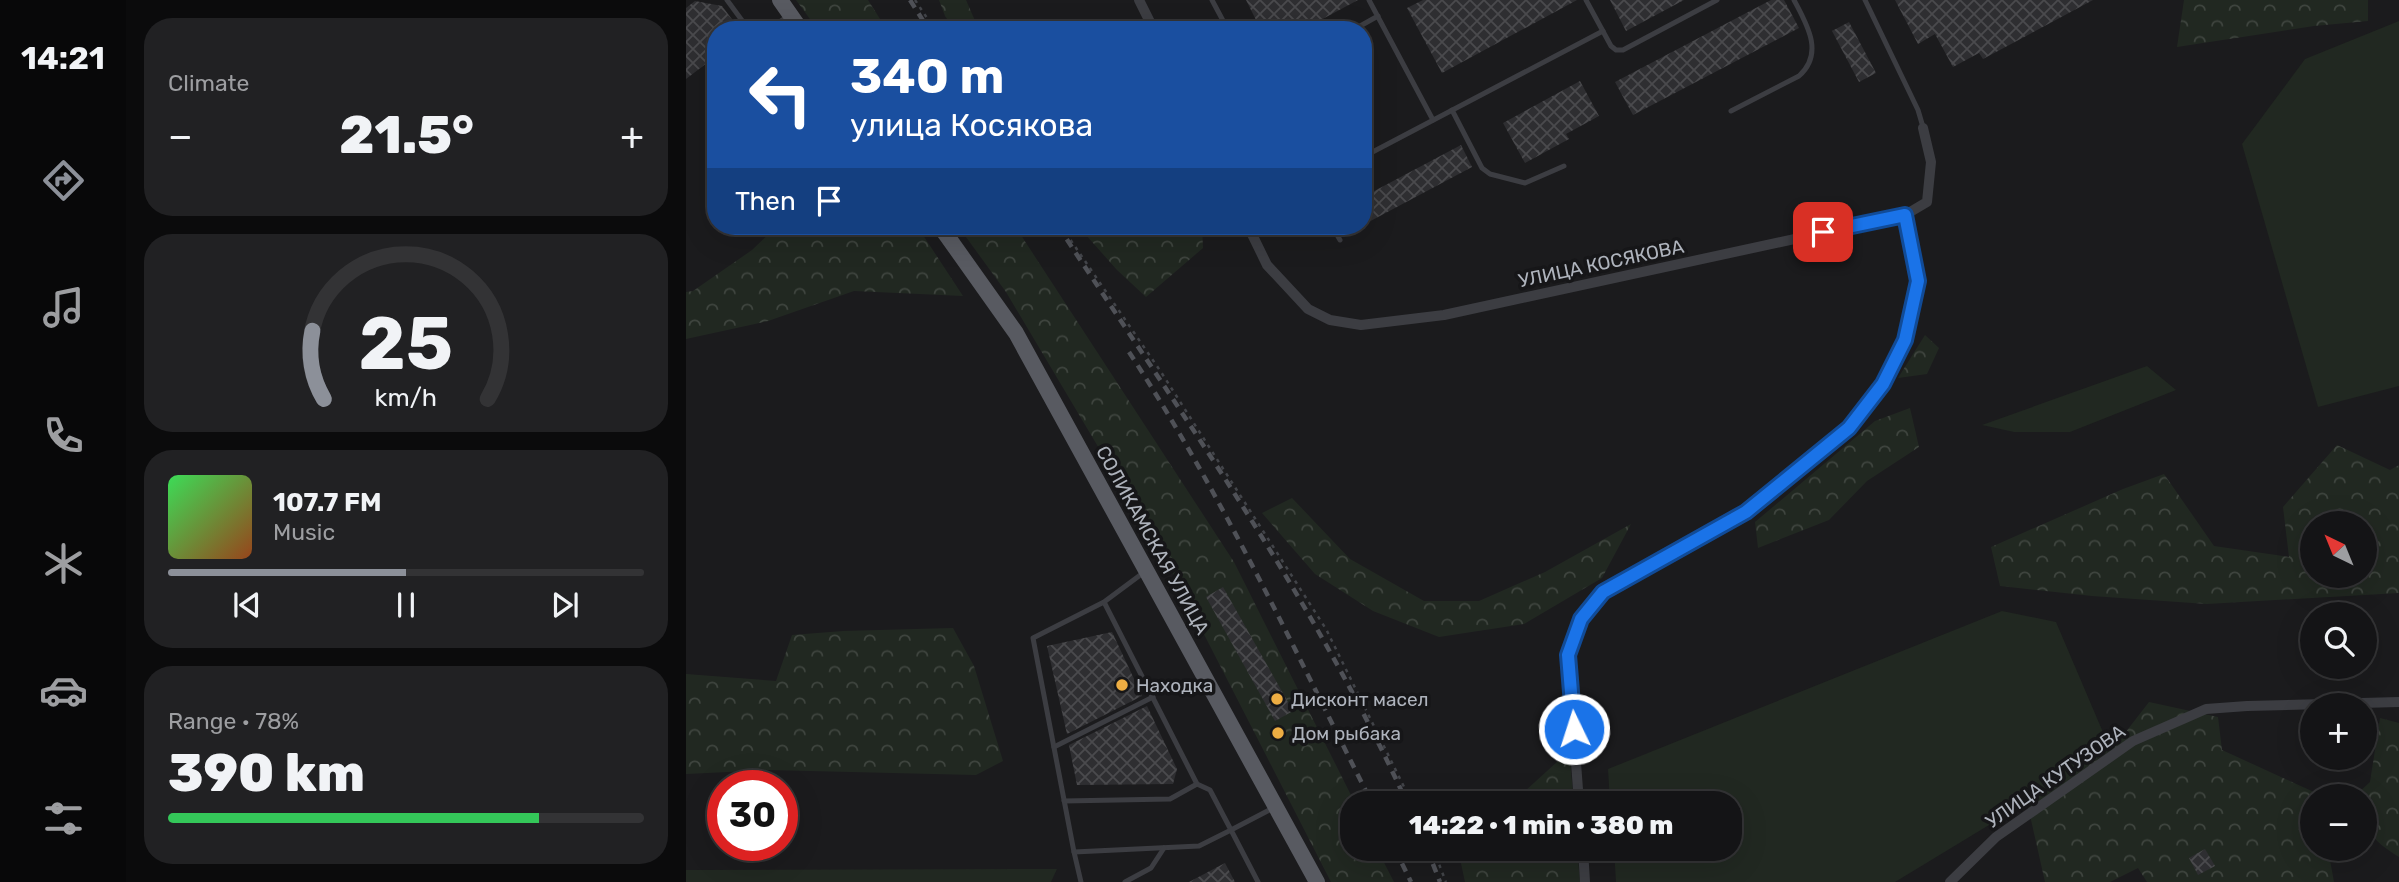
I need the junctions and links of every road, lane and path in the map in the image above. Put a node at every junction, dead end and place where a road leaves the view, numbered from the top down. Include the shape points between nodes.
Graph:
1 (727, 0) edge
2 (780, 0) edge
3 (915, 0) edge
4 (1139, 0) edge
5 (1212, 0) edge
6 (1369, 0) edge
7 (1586, 0) edge
8 (1717, 0) edge
9 (1794, 0) edge
10 (1865, 0) edge
11 (791, 15) junction
12 (1378, 16) junction
13 (742, 21) edge
14 (782, 21) edge
15 (795, 21) edge
16 (929, 21) edge
17 (1150, 21) edge
18 (1223, 21) edge
19 (1369, 21) edge
20 (1602, 31) junction
21 (1452, 110) junction
22 (1731, 111) dead end
23 (1433, 120) junction
24 (1923, 128) joint
25 (1372, 152) edge
26 (1564, 166) dead end
27 (1905, 215) junction
28 (946, 235) edge
29 (1067, 235) edge
30 (1252, 235) edge
31 (1336, 235) edge
32 (1339, 240) dead end
33 (1146, 571) junction
34 (1104, 602) junction
35 (1153, 697) junction
36 (2399, 702) edge
37 (1054, 747) junction
38 (1197, 784) junction
39 (1406, 791) edge
40 (1578, 791) edge
41 (1064, 800) junction
42 (1276, 806) junction
43 (1231, 830) junction
44 (1164, 848) junction
45 (1074, 852) junction
46 (1438, 861) edge
47 (1584, 861) edge
48 (1081, 882) edge
49 (1125, 882) edge
50 (1258, 882) edge
51 (1317, 882) edge
52 (1446, 882) edge
53 (1585, 882) edge
54 (1950, 882) edge

1 - 13 lane
2 - 11 main road
3 - 16 path
4 - 17 street
5 - 18 lane
6 - 12 lane
7 - 20 lane
8 - 20 lane via 1623,50 1611,46
9 - 22 lane via 1812,37 1808,67
10 - 24 lane
11 - 14 lane
11 - 15 main road
12 - 19 lane
12 - 23 lane
20 - 21 lane
21 - 23 lane
21 - 26 lane via 1482,168 1490,174 1525,183
23 - 25 lane
24 - 27 street via 1931,162 1927,202
27 - 30 street, УЛИЦА КОСЯКОВА via 1444,315 1361,325 1330,320 1308,309 1267,265
27 - 40 street via 1918,281 1905,340 1883,384 1849,428 1746,512 1603,592 1581,619 1568,655
28 - 33 main road, СОЛИКАМСКАЯ УЛИЦА via 1016,333
29 - 39 path via 1320,620
31 - 32 lane
33 - 34 lane
33 - 42 main road, СОЛИКАМСКАЯ УЛИЦА
34 - 35 lane
34 - 37 lane via 1033,638
35 - 37 lane
35 - 38 lane
36 - 54 street, УЛИЦА КУТУЗОВА via 2206,709 2133,741 1996,837
37 - 41 lane
38 - 41 lane via 1170,799
38 - 43 lane via 1210,790
41 - 45 lane
42 - 43 lane
42 - 51 main road, СОЛИКАМСКАЯ УЛИЦА
43 - 44 lane via 1199,846
43 - 50 lane
44 - 45 lane
44 - 49 lane via 1151,868
45 - 48 lane
46 - 52 path
47 - 53 street

